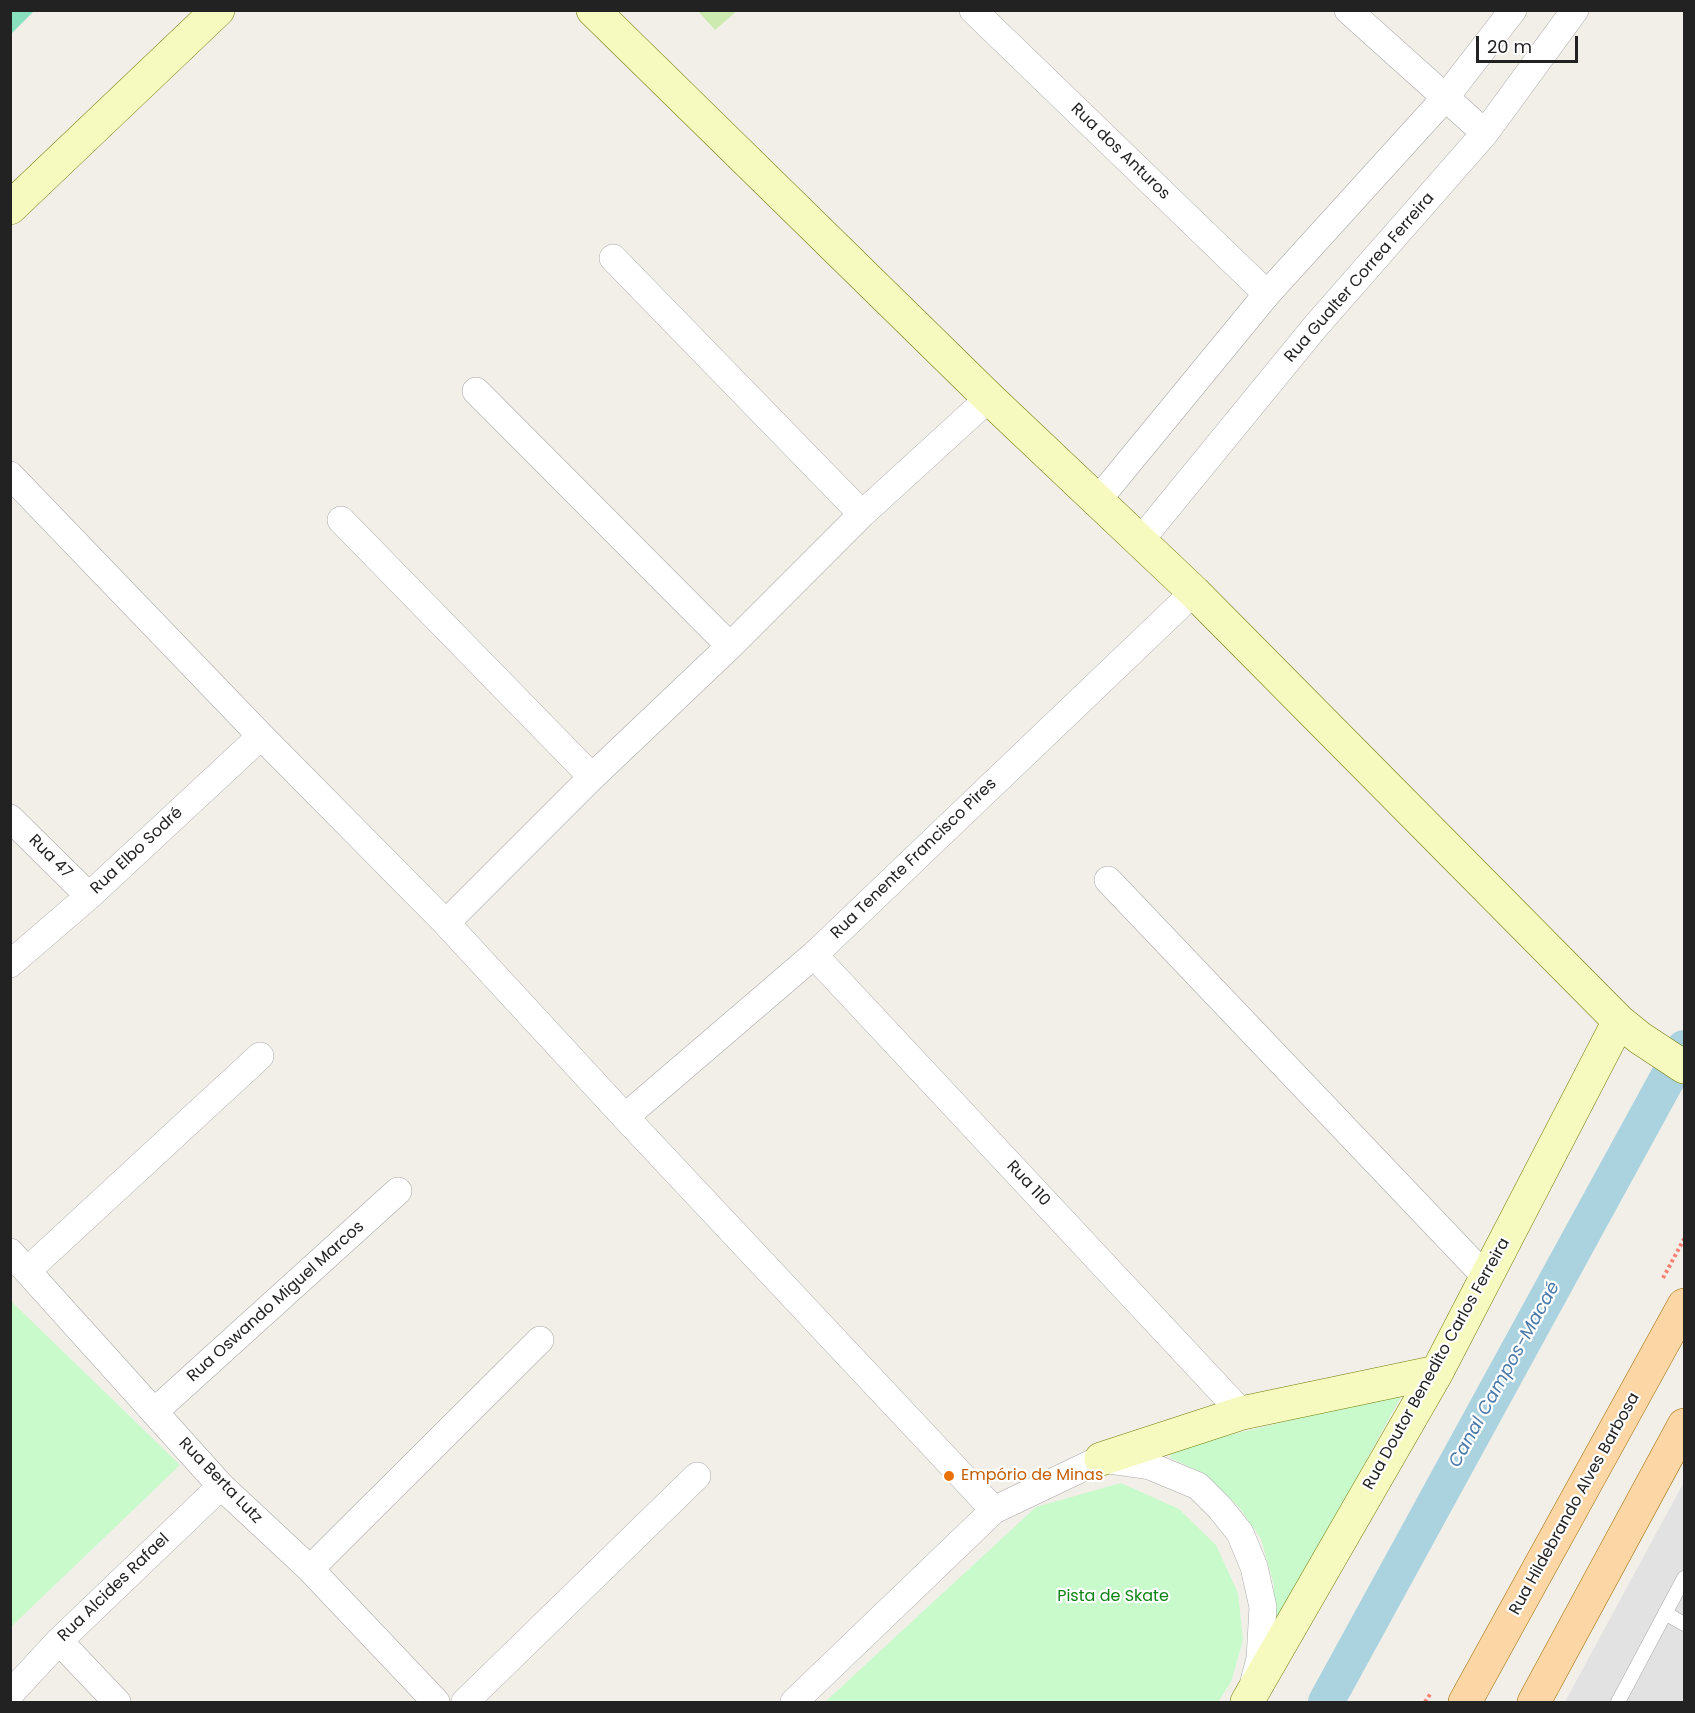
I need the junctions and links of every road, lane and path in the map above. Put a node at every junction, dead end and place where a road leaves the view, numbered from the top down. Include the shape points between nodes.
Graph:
1 (219, 10) edge
2 (593, 10) edge
3 (973, 10) edge
4 (1348, 10) edge
5 (1513, 10) edge
6 (1575, 10) edge
7 (1445, 98) junction
8 (1485, 133) junction
9 (10, 208) edge
10 (613, 258) dead end
11 (1267, 294) junction
12 (476, 391) dead end
13 (989, 398) junction
14 (10, 475) edge
15 (1097, 501) junction
16 (862, 514) junction
17 (341, 520) dead end
18 (1140, 541) junction
19 (1194, 592) junction
20 (730, 646) junction
21 (261, 736) junction
22 (592, 777) junction
23 (10, 818) edge
24 (1108, 879) dead end
25 (88, 896) junction
26 (446, 923) junction
27 (814, 955) junction
28 (10, 964) edge
29 (1629, 1030) junction
30 (260, 1056) dead end
31 (1684, 1067) edge
32 (625, 1117) junction
33 (398, 1191) dead end
34 (19, 1261) edge
35 (1486, 1277) junction
36 (1684, 1305) edge
37 (540, 1340) dead end
38 (1437, 1372) junction
39 (154, 1412) junction
40 (1242, 1413) junction
41 (1684, 1425) edge
42 (1101, 1459) junction
43 (697, 1476) dead end
44 (221, 1485) junction
45 (994, 1510) junction
46 (310, 1569) junction
47 (1684, 1578) edge
48 (1665, 1613) junction
49 (1684, 1624) edge
50 (59, 1641) junction
51 (10, 1694) edge
52 (1249, 1699) edge
53 (117, 1702) edge
54 (436, 1702) edge
55 (465, 1702) edge
56 (794, 1702) edge
57 (1465, 1702) edge
58 (1534, 1702) edge
59 (1618, 1702) edge

1 - 9 street
2 - 13 street
3 - 11 street, Rua dos Anturos
4 - 7 street
5 - 7 street
6 - 8 street, Rua Gualter Correa Ferreira
7 - 8 street
7 - 11 street
8 - 18 street, Rua Gualter Correa Ferreira via 1315,327
10 - 16 street
11 - 15 street
12 - 20 street
13 - 15 street
13 - 16 street
14 - 21 street
15 - 18 street
16 - 20 street
17 - 22 street
18 - 19 street
19 - 27 street, Rua Tenente Francisco Pires
19 - 29 street
20 - 22 street
21 - 25 street, Rua Elbo Sodré
21 - 26 street
22 - 26 street
23 - 25 street, Rua 47
24 - 35 street
25 - 28 street, Rua Elbo Sodré
26 - 32 street
27 - 32 street, Rua Tenente Francisco Pires
27 - 40 street, Rua 110
29 - 31 street
29 - 35 street, Rua Doutor Benedito Carlos Ferreira
30 - 34 street
32 - 45 street
33 - 39 street, Rua Oswando Miguel Marcos
34 - 39 street, Rua Berta Lutz
35 - 38 street, Rua Doutor Benedito Carlos Ferreira
36 - 57 main road, Rua Hildebrando Alves Barbosa
37 - 46 street
38 - 40 street
38 - 52 street, Rua Doutor Benedito Carlos Ferreira
39 - 44 street, Rua Berta Lutz
40 - 42 street
41 - 58 main road
42 - 45 street
42 - 52 street via 1150,1466 1198,1486 1240,1533 1263,1606 1260,1659
43 - 55 street
44 - 46 street, Rua Berta Lutz
44 - 50 street, Rua Alcides Rafael
45 - 56 street
46 - 54 street, Rua Berta Lutz
47 - 48 lane
48 - 49 lane
48 - 59 lane
50 - 51 street, Rua Alcides Rafael
50 - 53 street

